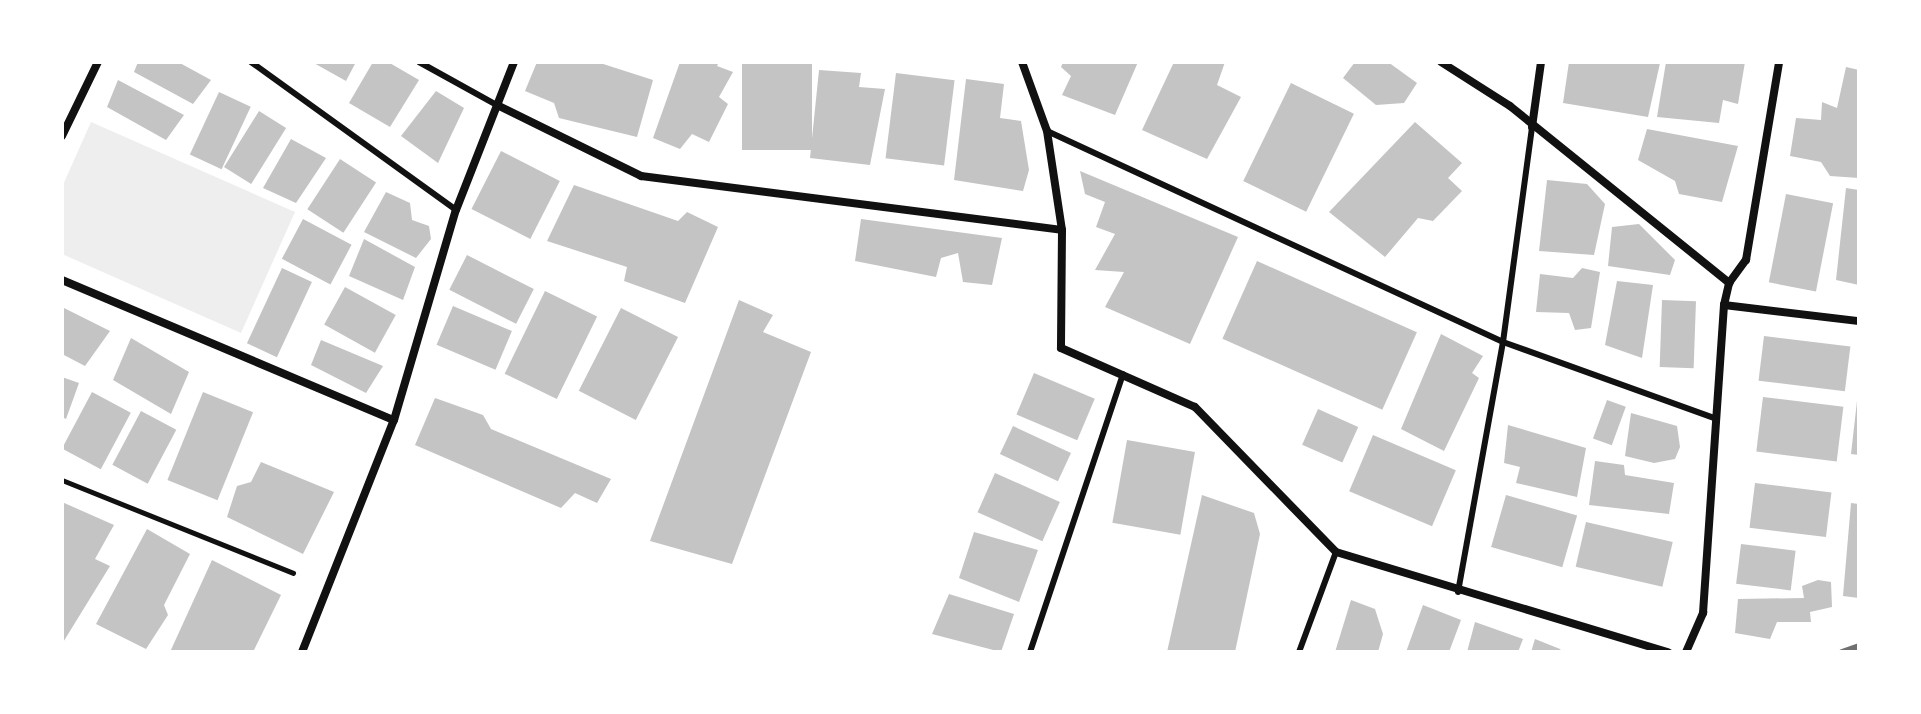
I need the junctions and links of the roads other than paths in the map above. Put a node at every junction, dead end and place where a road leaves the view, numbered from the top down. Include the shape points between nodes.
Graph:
1 (98, 62) edge
2 (251, 62) edge
3 (419, 62) edge
4 (514, 62) edge
5 (1022, 62) edge
6 (1441, 62) edge
7 (1541, 62) edge
8 (1779, 62) edge
9 (497, 105) junction
10 (1532, 127) junction
11 (1047, 131) junction
12 (62, 136) edge
13 (456, 210) junction
14 (1062, 230) junction
15 (62, 280) edge
16 (1729, 283) junction
17 (1724, 305) junction
18 (1859, 321) edge
19 (1503, 342) junction
20 (1123, 374) junction
21 (1714, 418) junction
22 (394, 420) junction
23 (1336, 552) junction
24 (1458, 592) junction
25 (302, 652) edge
26 (1030, 652) edge
27 (1299, 652) edge
28 (1668, 652) edge
29 (1686, 652) edge

1 - 12 street
2 - 13 lane
3 - 9 lane
4 - 9 street
5 - 11 street
6 - 10 street via 1510,106
7 - 10 street
8 - 16 street via 1746,260
9 - 13 street
9 - 14 street via 641,176
10 - 16 street
10 - 19 lane
11 - 14 street
11 - 19 lane
13 - 22 street
14 - 20 street via 1061,348
15 - 22 street
16 - 17 street
17 - 18 street
17 - 21 street
19 - 21 lane
19 - 24 lane
20 - 23 street via 1195,407
20 - 26 lane
21 - 29 street via 1703,613
22 - 25 street
23 - 24 street
23 - 27 lane
24 - 28 street

